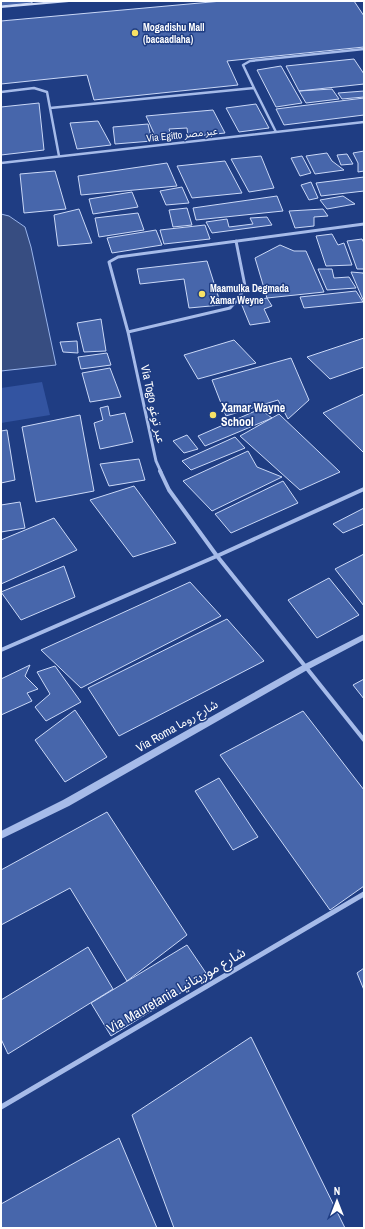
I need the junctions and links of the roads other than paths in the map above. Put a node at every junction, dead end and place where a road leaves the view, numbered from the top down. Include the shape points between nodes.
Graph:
1 (69, 1) edge
2 (1, 7) edge
3 (364, 49) edge
4 (254, 88) junction
5 (1, 92) edge
6 (50, 108) junction
7 (364, 122) edge
8 (276, 132) junction
9 (59, 156) junction
10 (1, 163) edge
11 (364, 224) edge
12 (236, 241) junction
13 (128, 332) junction
14 (364, 488) edge
15 (217, 556) junction
16 (364, 637) edge
17 (1, 650) edge
18 (306, 667) junction
19 (364, 740) edge
20 (1, 835) edge
21 (364, 894) edge
22 (1, 1107) edge

1 - 2 main road
3 - 4 street via 250,61 243,65
4 - 6 street
4 - 8 street
5 - 6 street via 34,88 47,92
6 - 9 street
7 - 8 street, Via Egitto عبر مصر
8 - 9 street, Via Egitto عبر مصر
9 - 10 street, Via Egitto عبر مصر
11 - 12 street, Via Togo عبر توغو
12 - 13 street via 245,286 230,308
12 - 13 street, Via Togo عبر توغو via 118,257 110,262
13 - 15 street, Via Togo عبر توغو via 156,461 169,490
14 - 15 street
15 - 17 street
15 - 18 street, Via Togo عبر توغو
16 - 18 street, Via Roma شارع روما
18 - 19 street, Via Togo عبر توغو
18 - 20 street, Via Roma شارع روما via 66,803
21 - 22 street, Via Mauretania شارع موريتانيا

